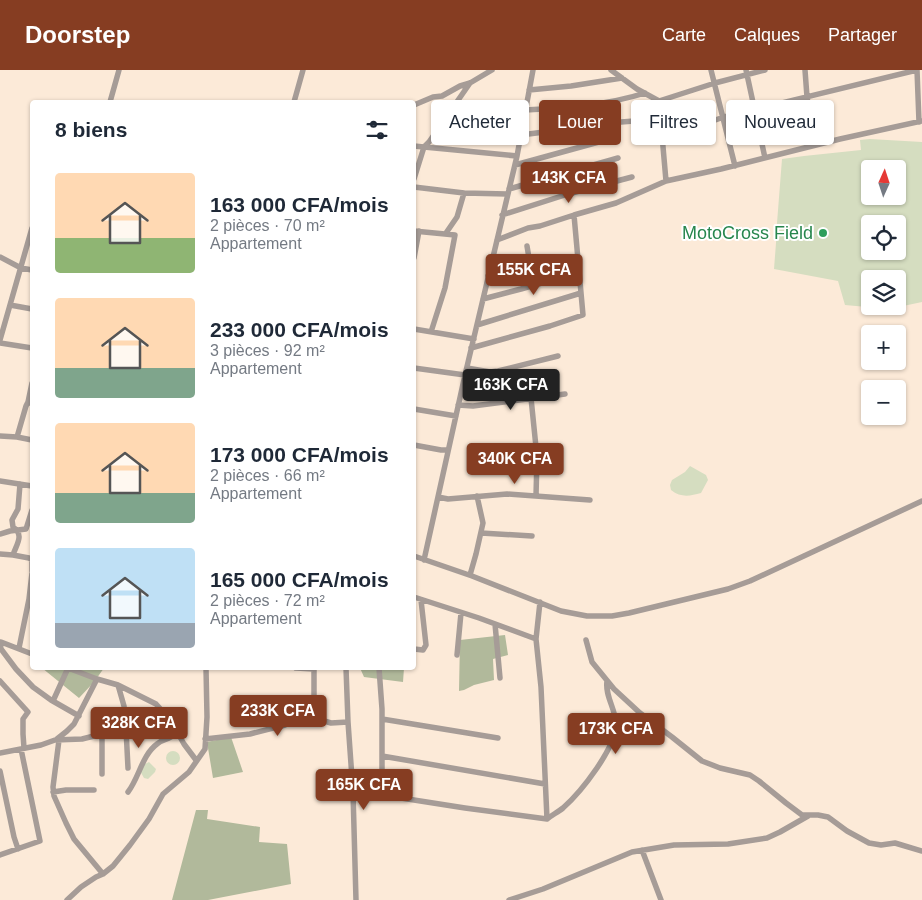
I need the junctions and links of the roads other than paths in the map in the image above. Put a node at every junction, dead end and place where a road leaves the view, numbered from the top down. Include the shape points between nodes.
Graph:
1 (119, 70) edge
2 (303, 70) edge
3 (492, 70) edge
4 (533, 70) edge
5 (622, 70) edge
6 (712, 70) edge
7 (765, 70) edge
8 (805, 70) edge
9 (917, 70) edge
10 (612, 71) edge
11 (746, 72) edge
12 (622, 78) junction
13 (715, 82) junction
14 (470, 83) junction
15 (529, 90) junction
16 (645, 93) junction
17 (807, 98) junction
18 (111, 100) edge
19 (295, 100) edge
20 (527, 100) edge
21 (657, 100) edge
22 (662, 100) edge
23 (752, 100) edge
24 (798, 100) edge
25 (416, 104) edge
26 (529, 110) edge
27 (724, 118) junction
28 (716, 121) edge
29 (921, 121) edge
30 (834, 141) edge
31 (519, 145) edge
32 (588, 145) edge
33 (663, 145) edge
34 (762, 145) edge
35 (815, 145) edge
36 (416, 146) edge
37 (424, 147) junction
38 (517, 156) junction
39 (618, 158) dead end
40 (765, 158) junction
41 (515, 165) junction
42 (735, 166) junction
43 (416, 173) edge
44 (632, 177) dead end
45 (666, 181) junction
46 (416, 187) edge
47 (508, 192) junction
48 (464, 193) junction
49 (502, 215) junction
50 (574, 215) junction
51 (416, 231) edge
52 (446, 234) junction
53 (30, 235) edge
54 (496, 240) junction
55 (528, 246) dead end
56 (0, 258) edge
57 (553, 258) dead end
58 (530, 264) junction
59 (21, 268) junction
60 (30, 270) edge
61 (579, 272) junction
62 (488, 276) junction
63 (581, 293) junction
64 (483, 299) junction
65 (10, 305) junction
66 (30, 308) edge
67 (477, 325) junction
68 (416, 329) edge
69 (431, 332) junction
70 (474, 338) junction
71 (0, 341) edge
72 (30, 348) edge
73 (471, 348) junction
74 (558, 356) dead end
75 (416, 368) edge
76 (466, 368) junction
77 (465, 375) junction
78 (564, 394) dead end
79 (531, 398) junction
80 (30, 402) edge
81 (458, 405) junction
82 (416, 409) edge
83 (456, 416) junction
84 (0, 436) edge
85 (17, 437) junction
86 (30, 440) edge
87 (416, 445) edge
88 (448, 450) junction
89 (0, 482) edge
90 (20, 484) junction
91 (30, 486) edge
92 (476, 496) junction
93 (536, 496) junction
94 (438, 497) junction
95 (590, 500) dead end
96 (922, 501) edge
97 (30, 517) edge
98 (17, 530) junction
99 (481, 533) junction
100 (0, 534) edge
101 (532, 536) dead end
102 (0, 554) edge
103 (13, 555) junction
104 (416, 557) edge
105 (30, 559) edge
106 (424, 560) junction
107 (470, 575) junction
108 (30, 590) edge
109 (416, 598) edge
110 (422, 600) junction
111 (540, 602) junction
112 (461, 613) junction
113 (495, 624) junction
114 (536, 639) junction
115 (586, 640) dead end
116 (0, 642) edge
117 (19, 648) junction
118 (416, 649) edge
119 (30, 653) edge
120 (457, 655) dead end
121 (67, 670) edge
122 (73, 670) edge
123 (206, 670) edge
124 (314, 670) edge
125 (346, 670) edge
126 (379, 670) edge
127 (500, 678) dead end
128 (96, 679) junction
129 (0, 681) edge
130 (607, 681) junction
131 (118, 685) junction
132 (53, 701) junction
133 (79, 716) junction
134 (314, 718) junction
135 (382, 719) junction
136 (348, 722) junction
137 (173, 723) junction
138 (126, 729) junction
139 (176, 730) junction
140 (102, 734) junction
141 (498, 738) dead end
142 (205, 739) junction
143 (57, 740) junction
144 (22, 749) junction
145 (0, 753) edge
146 (382, 756) junction
147 (196, 760) junction
148 (128, 768) dead end
149 (0, 771) edge
150 (102, 774) dead end
151 (545, 784) junction
152 (94, 790) dead end
153 (54, 792) junction
154 (128, 792) dead end
155 (808, 816) junction
156 (547, 819) junction
157 (18, 849) junction
158 (642, 850) junction
159 (922, 851) edge
160 (0, 855) edge
161 (103, 874) junction
162 (67, 900) edge
163 (356, 900) edge
164 (509, 900) edge
165 (661, 900) edge

1 - 18 street
2 - 19 street
3 - 14 street
4 - 15 street
5 - 10 street
6 - 13 street
7 - 11 street
8 - 17 street
9 - 17 street
9 - 29 street
10 - 12 street
11 - 13 street
11 - 23 street
12 - 15 street
12 - 16 street
13 - 22 street
13 - 27 street
14 - 25 street
14 - 37 street
15 - 20 street
16 - 21 street
16 - 26 street via 627,99
17 - 24 street
27 - 28 street
27 - 42 street
29 - 30 street
31 - 38 street
32 - 41 street
33 - 45 street
34 - 40 street
35 - 40 street
36 - 37 street
37 - 38 street
37 - 43 street
38 - 41 street
39 - 47 street
40 - 42 street
41 - 47 street
42 - 45 street
44 - 49 street
45 - 50 street via 616,203
46 - 48 street
47 - 48 street
47 - 49 street
48 - 52 street via 457,217
49 - 54 street
50 - 54 street
50 - 61 street
51 - 52 street
52 - 69 street via 455,235 445,288
53 - 59 street
54 - 62 street
55 - 58 street
56 - 59 street
57 - 58 street
58 - 62 street
59 - 60 street
59 - 65 street
61 - 63 street
61 - 64 street
62 - 64 street
63 - 67 street
63 - 73 street via 582,316
64 - 67 street
65 - 66 street
65 - 71 street
67 - 70 street
68 - 69 street
69 - 70 street
70 - 73 street
71 - 72 street
73 - 76 street
74 - 76 street via 498,372
75 - 77 street
76 - 77 street
77 - 81 street
78 - 79 street
79 - 81 street
79 - 93 street via 537,457
80 - 85 street
81 - 83 street
82 - 83 street
83 - 88 street
84 - 85 street
85 - 86 street
87 - 88 street
88 - 94 street
89 - 90 street
90 - 91 street
90 - 98 street via 19,505 12,520
92 - 93 street
92 - 94 street
92 - 99 street via 483,523
93 - 95 street
94 - 106 street
96 - 111 street via 788,565 728,589 612,616 576,614
97 - 98 street via 27,528
98 - 100 street
98 - 103 street via 19,537
99 - 101 street
99 - 107 street
102 - 103 street
103 - 105 street
104 - 106 street
106 - 107 street
107 - 111 street
108 - 117 street
109 - 110 street
110 - 112 street
110 - 118 street via 426,646 423,650
111 - 114 street
112 - 113 street
112 - 120 street
113 - 114 street
113 - 127 street
114 - 151 street
115 - 130 street via 592,662
116 - 117 street
116 - 132 street via 1,650 16,669
117 - 119 street
121 - 132 street
122 - 128 street
123 - 142 street
124 - 134 street
125 - 136 street
126 - 135 street
128 - 131 street
128 - 133 street
129 - 144 street via 28,712 23,719
130 - 155 street via 640,713 702,761 750,775 795,810
130 - 156 street via 616,725 611,743 585,784 563,808
131 - 137 street via 156,704
131 - 138 street
132 - 133 street
133 - 143 street
134 - 136 street
134 - 142 street via 250,734
135 - 141 street
135 - 146 street
136 - 163 street
137 - 138 street via 154,729
137 - 139 street
138 - 140 street
138 - 148 street
139 - 147 street
139 - 154 street via 169,739 154,745
140 - 143 street
140 - 150 street
142 - 147 street via 205,749
143 - 144 street
143 - 153 street
144 - 145 street
144 - 157 street via 40,841
146 - 151 street
146 - 156 street via 382,795
147 - 161 street via 189,772 162,794 130,845
149 - 157 street
151 - 156 street
152 - 153 street
153 - 161 street via 74,839
155 - 158 street via 767,838
155 - 159 street via 828,818 869,843 895,843
157 - 160 street
158 - 164 street
158 - 165 street
161 - 162 street

